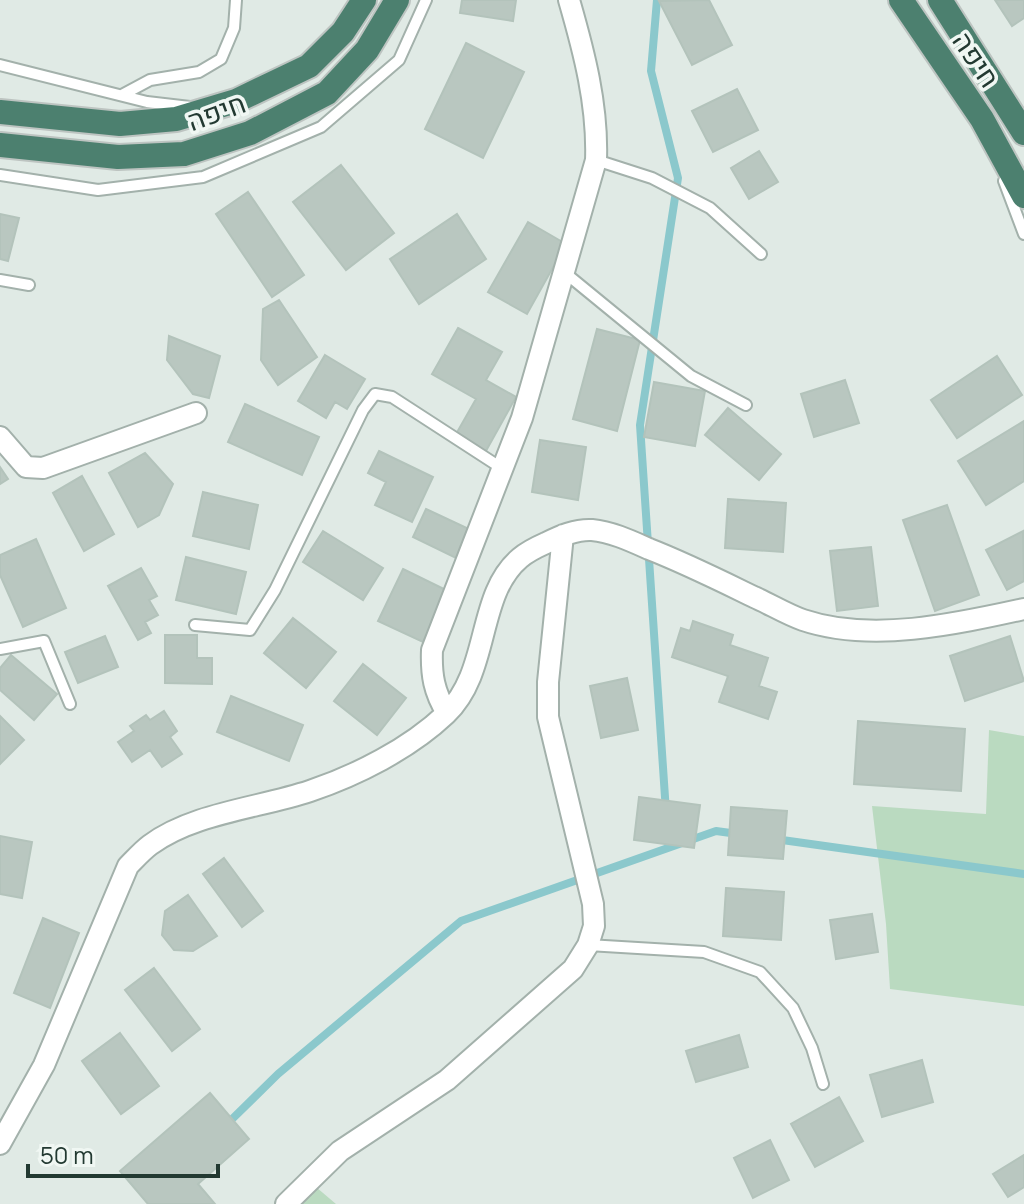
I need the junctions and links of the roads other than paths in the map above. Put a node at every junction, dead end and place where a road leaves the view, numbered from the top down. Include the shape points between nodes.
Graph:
1 (236, 0) edge
2 (364, 0) edge
3 (397, 0) edge
4 (426, 0) edge
5 (569, 0) edge
6 (901, 0) edge
7 (940, 0) edge
8 (0, 65) edge
9 (122, 95) junction
10 (208, 109) junction
11 (0, 112) edge
12 (982, 119) junction
13 (1024, 133) edge
14 (0, 145) edge
15 (596, 160) junction
16 (0, 175) edge
17 (1024, 196) edge
18 (1024, 234) edge
19 (761, 254) dead end
20 (564, 272) junction
21 (0, 280) edge
22 (29, 285) dead end
23 (746, 405) dead end
24 (196, 413) dead end
25 (0, 437) edge
26 (503, 469) junction
27 (563, 535) junction
28 (1024, 609) edge
29 (195, 625) dead end
30 (0, 649) edge
31 (70, 704) dead end
32 (447, 713) junction
33 (588, 945) junction
34 (823, 1084) dead end
35 (0, 1144) edge
36 (286, 1204) edge

1 - 9 lane via 234,28 221,59 199,72 150,80
2 - 10 highway, חיפה via 343,32 309,66
3 - 14 highway, חיפה via 367,50 327,93 250,133 184,154 118,157
4 - 16 lane via 399,60 321,127 203,177 98,190
5 - 15 street via 587,60
6 - 12 highway, חיפה
7 - 13 highway, חיפה
8 - 9 lane
9 - 10 lane
10 - 11 highway, חיפה via 176,119 120,124
12 - 17 highway, חיפה
12 - 18 lane
15 - 19 lane via 652,178 710,208
15 - 20 street
20 - 23 lane via 691,376
20 - 26 street
21 - 22 lane
24 - 25 street via 43,468 26,467
26 - 29 lane via 392,397 375,394 250,630
26 - 32 street via 432,650 436,695
27 - 28 street via 589,530 615,534 803,620 830,626 953,624
27 - 32 street via 519,558 503,578 469,683
27 - 33 street via 548,717 593,904
30 - 31 lane via 44,641
32 - 35 street via 406,745 357,772 178,830 150,845 128,866 44,1065
33 - 34 lane via 704,952 760,972 793,1008
33 - 36 street via 573,969 447,1080 340,1151

